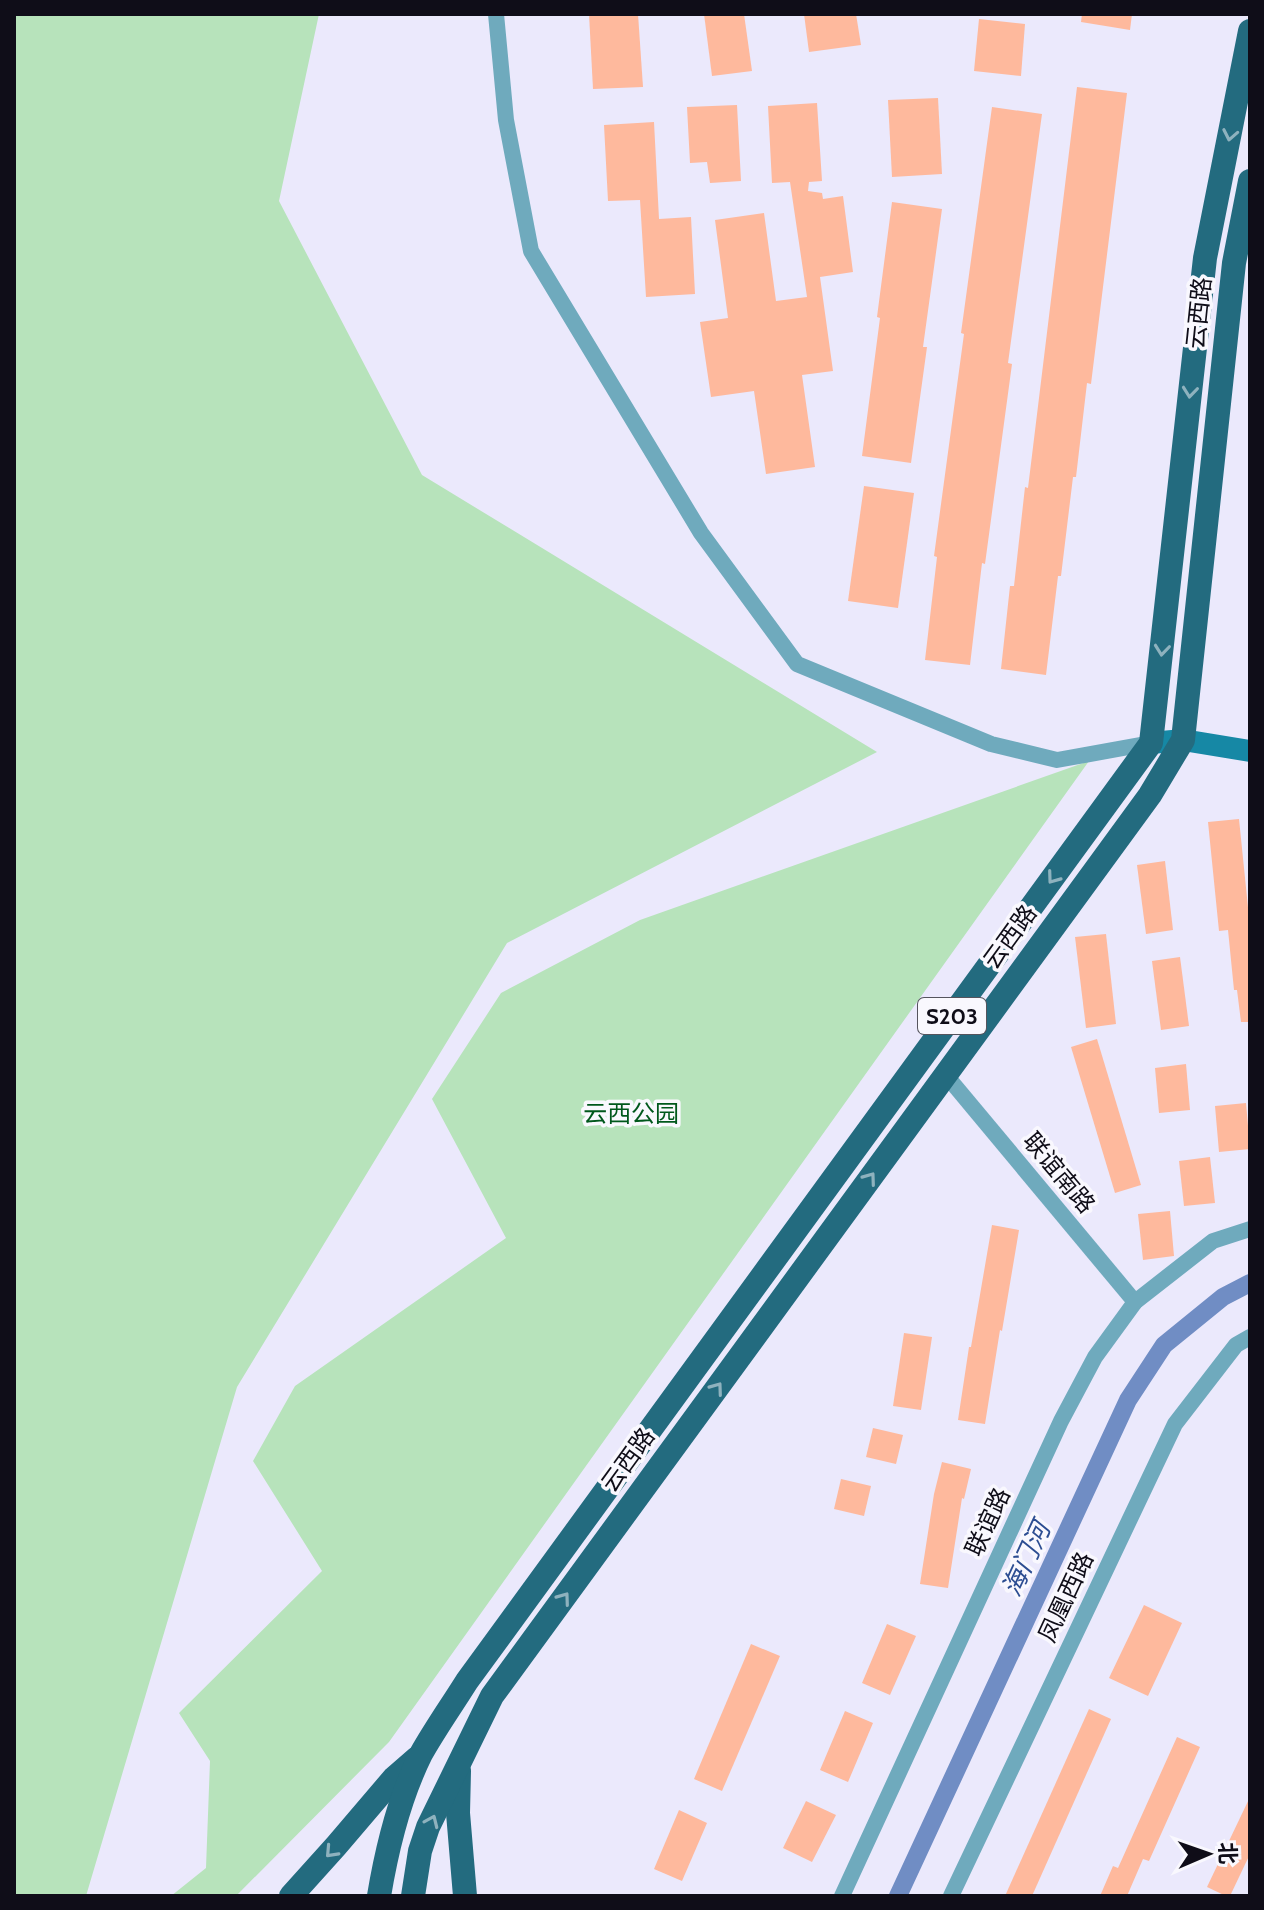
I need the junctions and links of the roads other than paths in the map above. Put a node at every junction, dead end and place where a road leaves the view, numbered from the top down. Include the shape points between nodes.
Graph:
1 (496, 14) edge
2 (1250, 31) edge
3 (1250, 181) edge
4 (1183, 740) junction
5 (1151, 743) junction
6 (1250, 751) edge
7 (945, 1074) junction
8 (1250, 1229) edge
9 (1135, 1302) junction
10 (1250, 1337) edge
11 (422, 1754) junction
12 (459, 1763) junction
13 (291, 1896) edge
14 (379, 1896) edge
15 (413, 1896) edge
16 (465, 1896) edge
17 (842, 1896) edge
18 (951, 1896) edge

1 - 5 street via 506,120 531,251 701,533 797,664 991,744 1057,760
2 -> 5 main road, 云西路 / S203 via 1205,258
3 - 4 main road, 云西路 / S203 via 1234,263
4 - 5 main road
4 - 6 main road
4 - 7 main road, 云西路 / S203 via 1150,795
5 -> 11 main road, 云西路 / S203 via 467,1681
7 - 9 street, 联谊南路
12 -> 7 main road, 云西路 / S203 via 492,1696
8 - 9 street, 联谊路 via 1213,1241
9 - 17 street, 联谊路 via 1095,1357 1061,1421
10 - 18 street, 凤凰西路 via 1236,1345 1175,1424
11 -> 13 main road, 云西路 via 394,1778
11 - 14 main road, 云西路 / S203 via 387,1850
15 -> 12 main road, 云西路 / S203 via 428,1827
12 - 16 main road

